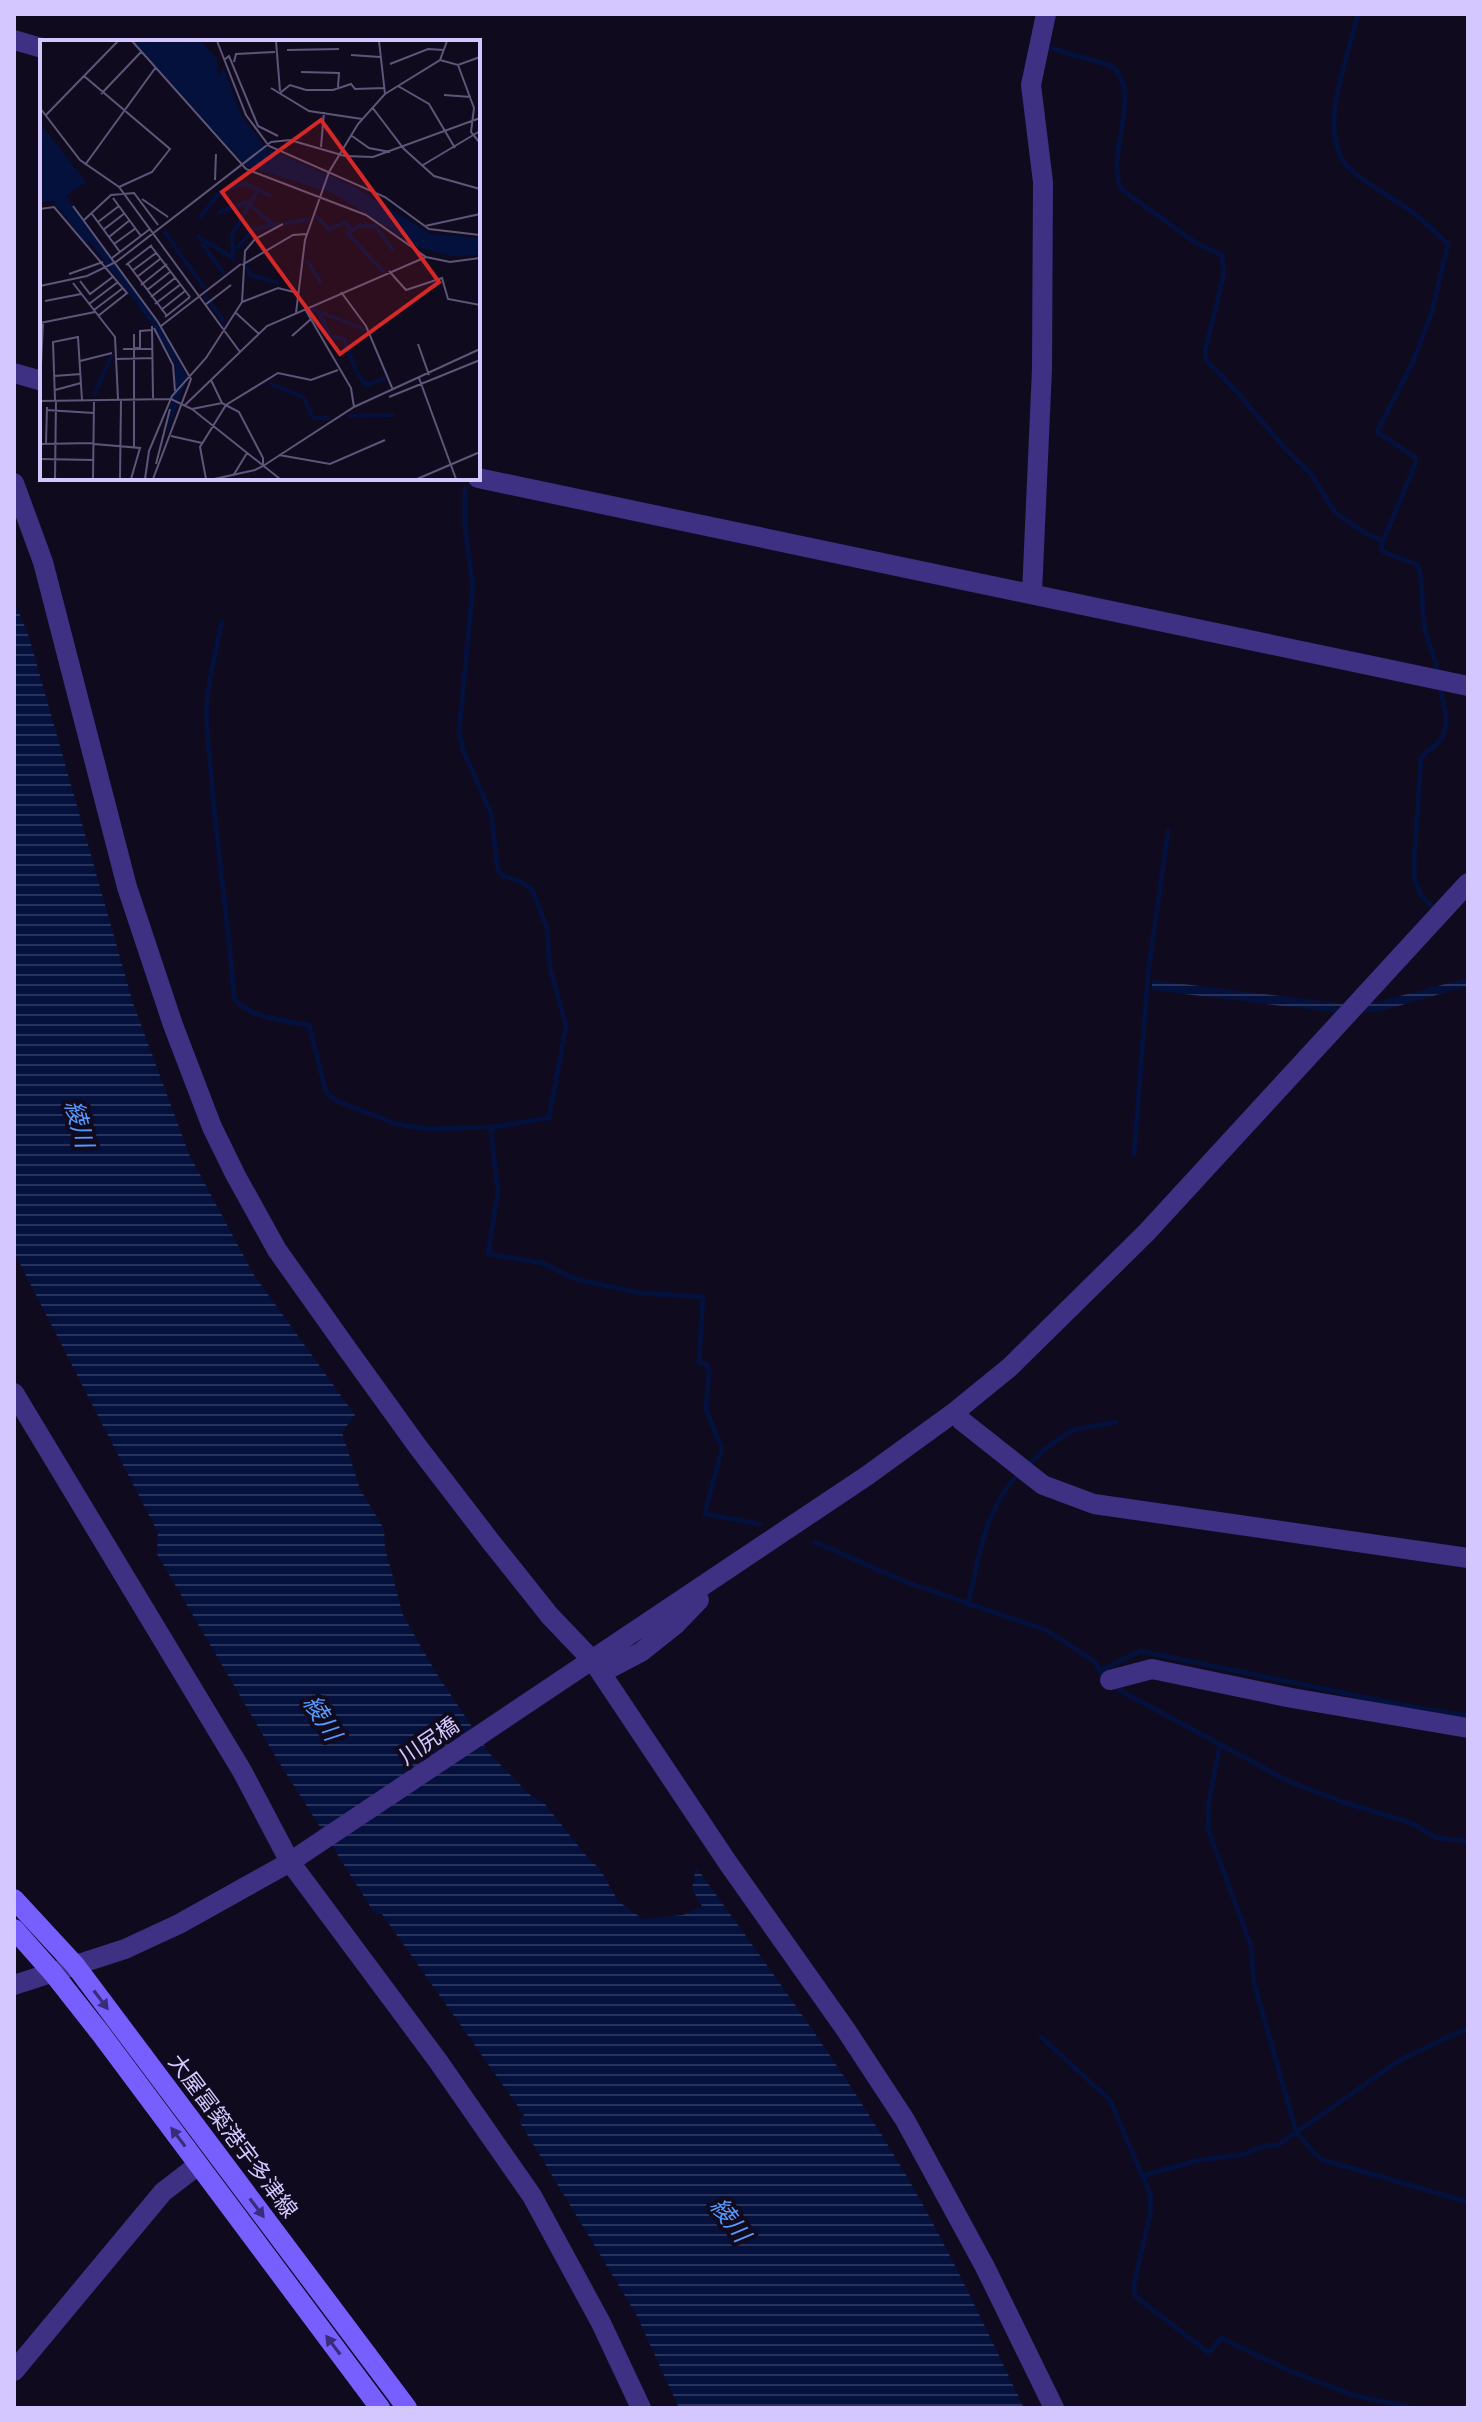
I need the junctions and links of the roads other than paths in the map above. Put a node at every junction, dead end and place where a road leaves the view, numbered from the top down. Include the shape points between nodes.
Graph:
1 (1046, 14) edge
2 (14, 40) edge
3 (40, 47) edge
4 (14, 373) edge
5 (40, 380) edge
6 (480, 478) edge
7 (14, 483) edge
8 (1032, 593) junction
9 (1468, 686) edge
10 (1464, 896) edge
11 (14, 1393) edge
12 (956, 1411) junction
13 (1468, 1558) edge
14 (592, 1668) junction
15 (1110, 1680) dead end
16 (1468, 1728) edge
17 (296, 1858) junction
18 (14, 1899) edge
19 (14, 1929) edge
20 (75, 1965) junction
21 (53, 1973) junction
22 (14, 1985) edge
23 (198, 2165) junction
24 (14, 2371) edge
25 (380, 2408) edge
26 (407, 2408) edge
27 (641, 2408) edge
28 (1054, 2408) edge

1 - 8 street via 1031,85 1043,182 1042,369
2 - 3 street
4 - 5 street
6 - 8 street
7 - 14 street via 43,562 127,887 212,1127 277,1250 418,1447
8 - 9 street
10 - 12 street, 川尻橋 via 1147,1232 1010,1367
11 - 17 street
12 - 13 street via 1043,1485 1094,1504
12 - 14 street, 川尻橋
14 - 17 street, 川尻橋
14 - 28 street via 905,2120
15 - 16 street via 1152,1669
17 - 20 street, 川尻橋 via 179,1924
17 - 27 street via 532,2196
18 - 20 main road, 大屋冨築港宇多津線
19 - 21 main road, 大屋冨築港宇多津線
20 - 21 street, 川尻橋
20 -> 26 main road, 大屋冨築港宇多津線
21 - 22 street, 川尻橋
23 -> 21 main road, 大屋冨築港宇多津線
23 - 24 street via 163,2192
25 -> 23 main road, 大屋冨築港宇多津線

